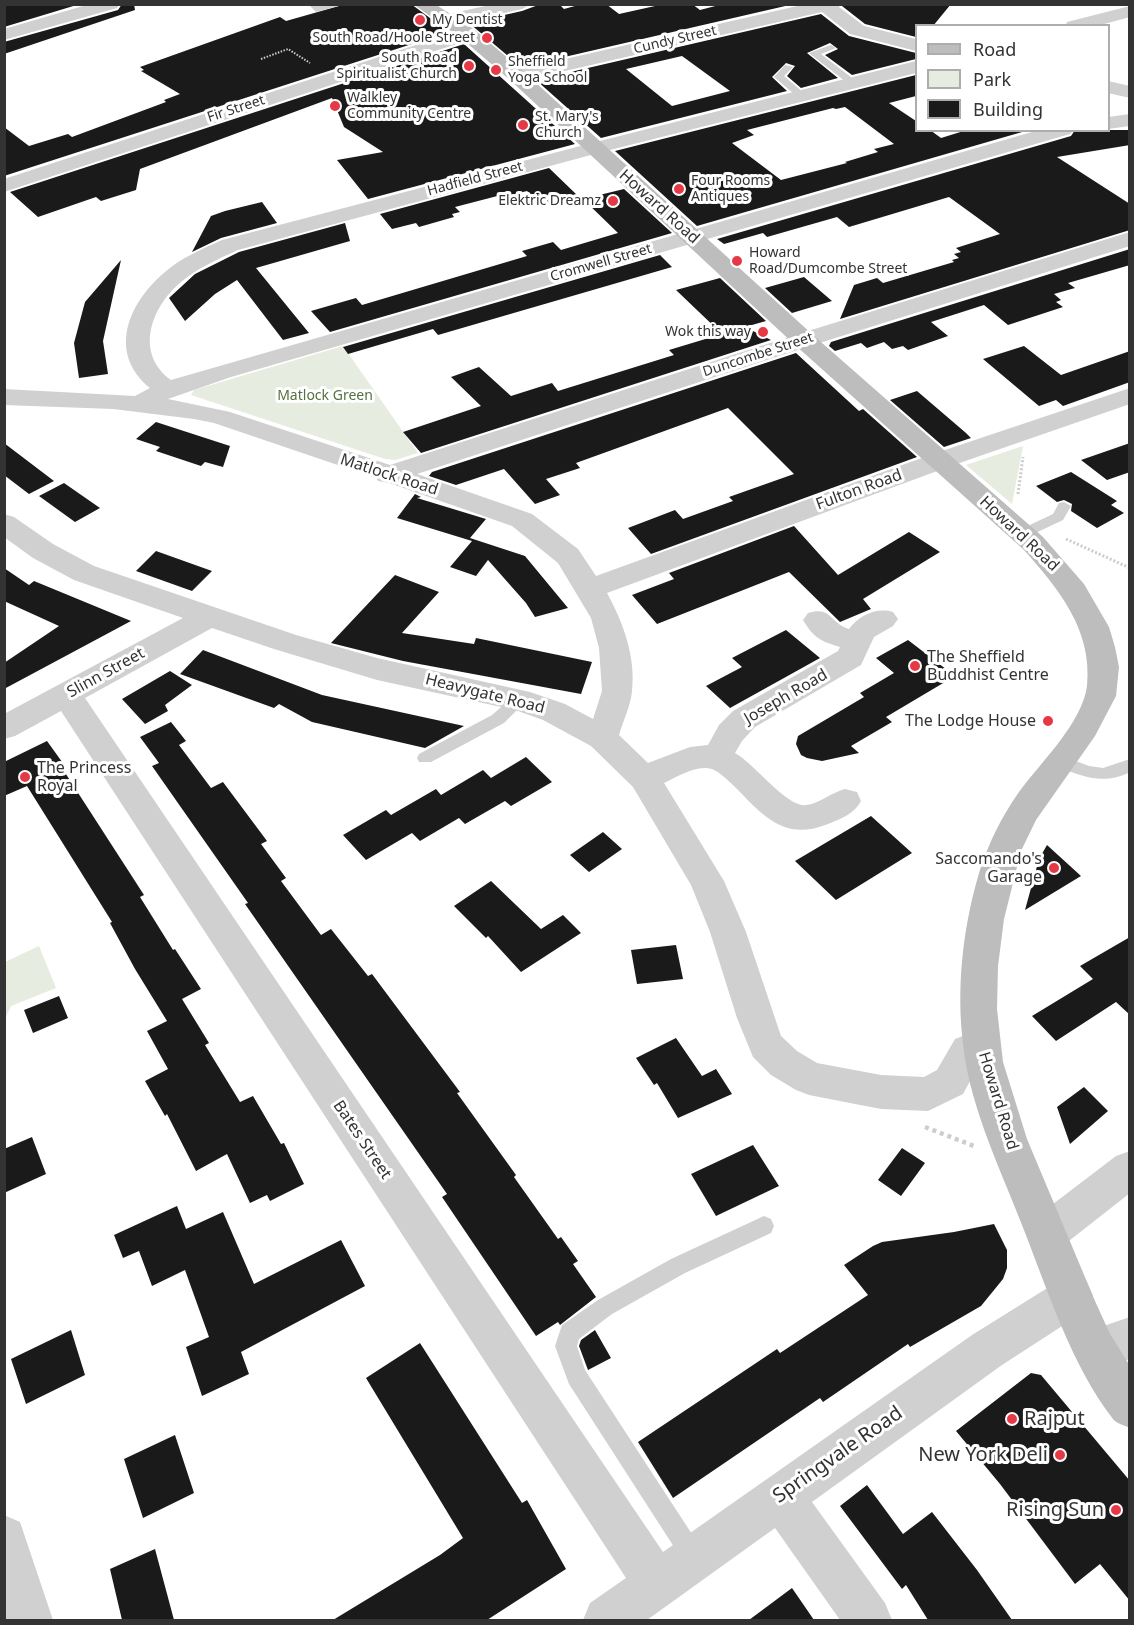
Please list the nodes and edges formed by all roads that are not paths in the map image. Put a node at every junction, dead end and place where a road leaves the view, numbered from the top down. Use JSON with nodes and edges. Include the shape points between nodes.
{"nodes":[{"id":1,"x":111,"y":4,"type":"edge"},
{"id":2,"x":312,"y":4,"type":"edge"},
{"id":3,"x":422,"y":4,"type":"edge"},
{"id":4,"x":522,"y":4,"type":"edge"},
{"id":5,"x":337,"y":5,"type":"edge"},
{"id":6,"x":827,"y":5,"type":"edge"},
{"id":7,"x":1130,"y":11,"type":"edge"},
{"id":8,"x":446,"y":20,"type":"junction"},
{"id":9,"x":1081,"y":24,"type":"edge"},
{"id":10,"x":468,"y":34,"type":"junction"},
{"id":11,"x":4,"y":35,"type":"edge"},
{"id":12,"x":915,"y":45,"type":"edge"},
{"id":13,"x":831,"y":48,"type":"dead end"},
{"id":14,"x":788,"y":66,"type":"dead end"},
{"id":15,"x":915,"y":66,"type":"edge"},
{"id":16,"x":517,"y":76,"type":"junction"},
{"id":17,"x":853,"y":83,"type":"junction"},
{"id":18,"x":1110,"y":87,"type":"edge"},
{"id":19,"x":1130,"y":92,"type":"edge"},
{"id":20,"x":802,"y":96,"type":"junction"},
{"id":21,"x":1130,"y":120,"type":"edge"},
{"id":22,"x":1110,"y":123,"type":"edge"},
{"id":23,"x":1056,"y":132,"type":"edge"},
{"id":24,"x":595,"y":148,"type":"junction"},
{"id":25,"x":4,"y":186,"type":"edge"},
{"id":26,"x":692,"y":236,"type":"junction"},
{"id":27,"x":1130,"y":239,"type":"edge"},
{"id":28,"x":804,"y":340,"type":"junction"},
{"id":29,"x":168,"y":389,"type":"junction"},
{"id":30,"x":1130,"y":394,"type":"edge"},
{"id":31,"x":4,"y":397,"type":"edge"},
{"id":32,"x":142,"y":402,"type":"junction"},
{"id":33,"x":939,"y":461,"type":"junction"},
{"id":34,"x":387,"y":475,"type":"junction"},
{"id":35,"x":1064,"y":506,"type":"dead end"},
{"id":36,"x":4,"y":523,"type":"edge"},
{"id":37,"x":1020,"y":532,"type":"junction"},
{"id":38,"x":590,"y":589,"type":"junction"},
{"id":39,"x":208,"y":617,"type":"junction"},
{"id":40,"x":883,"y":619,"type":"dead end"},
{"id":41,"x":818,"y":620,"type":"dead end"},
{"id":42,"x":856,"y":641,"type":"junction"},
{"id":43,"x":67,"y":695,"type":"junction"},
{"id":44,"x":519,"y":700,"type":"junction"},
{"id":45,"x":4,"y":728,"type":"edge"},
{"id":46,"x":602,"y":738,"type":"junction"},
{"id":47,"x":717,"y":757,"type":"junction"},
{"id":48,"x":425,"y":758,"type":"dead end"},
{"id":49,"x":1060,"y":761,"type":"junction"},
{"id":50,"x":1130,"y":765,"type":"edge"},
{"id":51,"x":644,"y":778,"type":"junction"},
{"id":52,"x":845,"y":801,"type":"dead end"},
{"id":53,"x":981,"y":1045,"type":"junction"},
{"id":54,"x":1130,"y":1169,"type":"edge"},
{"id":55,"x":764,"y":1226,"type":"dead end"},
{"id":56,"x":1046,"y":1234,"type":"junction"},
{"id":57,"x":1072,"y":1296,"type":"junction"},
{"id":58,"x":1112,"y":1343,"type":"edge"},
{"id":59,"x":1130,"y":1406,"type":"edge"},
{"id":60,"x":780,"y":1496,"type":"junction"},
{"id":61,"x":4,"y":1538,"type":"edge"},
{"id":62,"x":695,"y":1559,"type":"junction"},
{"id":63,"x":658,"y":1585,"type":"junction"},
{"id":64,"x":29,"y":1620,"type":"edge"},
{"id":65,"x":607,"y":1620,"type":"edge"},
{"id":66,"x":868,"y":1620,"type":"edge"}],
"edges":[{"from":1,"to":11,"type":"street","via":[[46,15]]},
{"from":2,"to":5,"type":"lane","via":[[316,9]]},
{"from":3,"to":8,"type":"street","name":"Howard Road"},
{"from":4,"to":8,"type":"street"},
{"from":6,"to":12,"type":"street","via":[[857,30]]},
{"from":6,"to":16,"type":"street","name":"Cundy Street","via":[[633,53]]},
{"from":7,"to":9,"type":"street"},
{"from":8,"to":10,"type":"street","name":"Howard Road"},
{"from":10,"to":16,"type":"street","name":"Howard Road"},
{"from":10,"to":25,"type":"street","name":"Fir Street"},
{"from":13,"to":17,"type":"lane","via":[[814,53]]},
{"from":14,"to":20,"type":"lane","via":[[779,77]]},
{"from":15,"to":17,"type":"street","name":"Hadfield Street"},
{"from":16,"to":24,"type":"street","name":"Howard Road"},
{"from":17,"to":20,"type":"street","name":"Hadfield Street"},
{"from":18,"to":19,"type":"street"},
{"from":20,"to":24,"type":"street","name":"Hadfield Street"},
{"from":21,"to":22,"type":"street"},
{"from":23,"to":26,"type":"street","name":"Cromwell Street"},
{"from":24,"to":26,"type":"street","name":"Howard Road"},
{"from":24,"to":29,"type":"street","name":"Hadfield Street","via":[[230,245],[200,259],[173,276],[153,297],[141,321],[140,359],[152,378]]},
{"from":26,"to":28,"type":"street","name":"Howard Road"},
{"from":26,"to":29,"type":"street","name":"Cromwell Street"},
{"from":27,"to":28,"type":"street","name":"Duncombe Street"},
{"from":28,"to":33,"type":"street","name":"Howard Road"},
{"from":28,"to":34,"type":"street","name":"Duncombe Street"},
{"from":29,"to":32,"type":"street","name":"Cromwell Street"},
{"from":30,"to":33,"type":"street","name":"Fulton Road"},
{"from":31,"to":32,"type":"street","name":"Matlock Road"},
{"from":32,"to":34,"type":"street","name":"Matlock Road","via":[[220,417]]},
{"from":33,"to":37,"type":"street","name":"Howard Road"},
{"from":33,"to":38,"type":"street","name":"Fulton Road"},
{"from":34,"to":38,"type":"street","name":"Matlock Road","via":[[522,520],[568,556]]},
{"from":35,"to":37,"type":"lane","via":[[1058,517]]},
{"from":36,"to":39,"type":"street","name":"Heavygate Road","via":[[43,551],[84,573]]},
{"from":37,"to":49,"type":"street","name":"Howard Road","via":[[1062,573],[1085,608],[1097,634],[1103,661],[1102,688],[1093,710]]},
{"from":38,"to":46,"type":"street","name":"Matlock Road","via":[[606,618],[614,648],[617,691]]},
{"from":39,"to":43,"type":"street","name":"Slinn Street"},
{"from":39,"to":44,"type":"street","name":"Heavygate Road","via":[[377,669]]},
{"from":40,"to":42,"type":"street","name":"Joseph Road","via":[[864,627]]},
{"from":41,"to":42,"type":"street","via":[[829,633]]},
{"from":42,"to":47,"type":"street","name":"Joseph Road","via":[[850,658],[744,719],[730,733]]},
{"from":43,"to":45,"type":"street","name":"Slinn Street"},
{"from":43,"to":63,"type":"street","name":"Bates Street"},
{"from":44,"to":46,"type":"street","name":"Heavygate Road","via":[[554,712]]},
{"from":44,"to":48,"type":"lane","via":[[498,719]]},
{"from":46,"to":51,"type":"street","name":"Heavygate Road"},
{"from":47,"to":51,"type":"street","via":[[702,756]]},
{"from":47,"to":52,"type":"street","via":[[735,767],[784,814],[807,818]]},
{"from":49,"to":50,"type":"lane","via":[[1093,774],[1112,775]]},
{"from":49,"to":53,"type":"street","name":"Howard Road","via":[[1011,833],[1000,862],[980,968]]},
{"from":51,"to":53,"type":"street","name":"Heavygate Road","via":[[708,881],[766,1046],[784,1063],[810,1078],[928,1094],[950,1083],[968,1050]]},
{"from":53,"to":56,"type":"street","name":"Howard Road","via":[[997,1110]]},
{"from":54,"to":56,"type":"street"},
{"from":55,"to":62,"type":"lane","via":[[678,1266],[605,1307],[570,1332],[566,1346],[578,1376]]},
{"from":56,"to":57,"type":"street","name":"Howard Road"},
{"from":57,"to":58,"type":"street","name":"Howard Road"},
{"from":57,"to":60,"type":"street","name":"Springvale Road","via":[[987,1350]]},
{"from":58,"to":59,"type":"street","name":"Howard Road"},
{"from":60,"to":62,"type":"street","name":"Springvale Road"},
{"from":60,"to":66,"type":"street"},
{"from":61,"to":64,"type":"street"},
{"from":62,"to":63,"type":"street","name":"Springvale Road"},
{"from":63,"to":65,"type":"street","name":"Springvale Road"}]}
